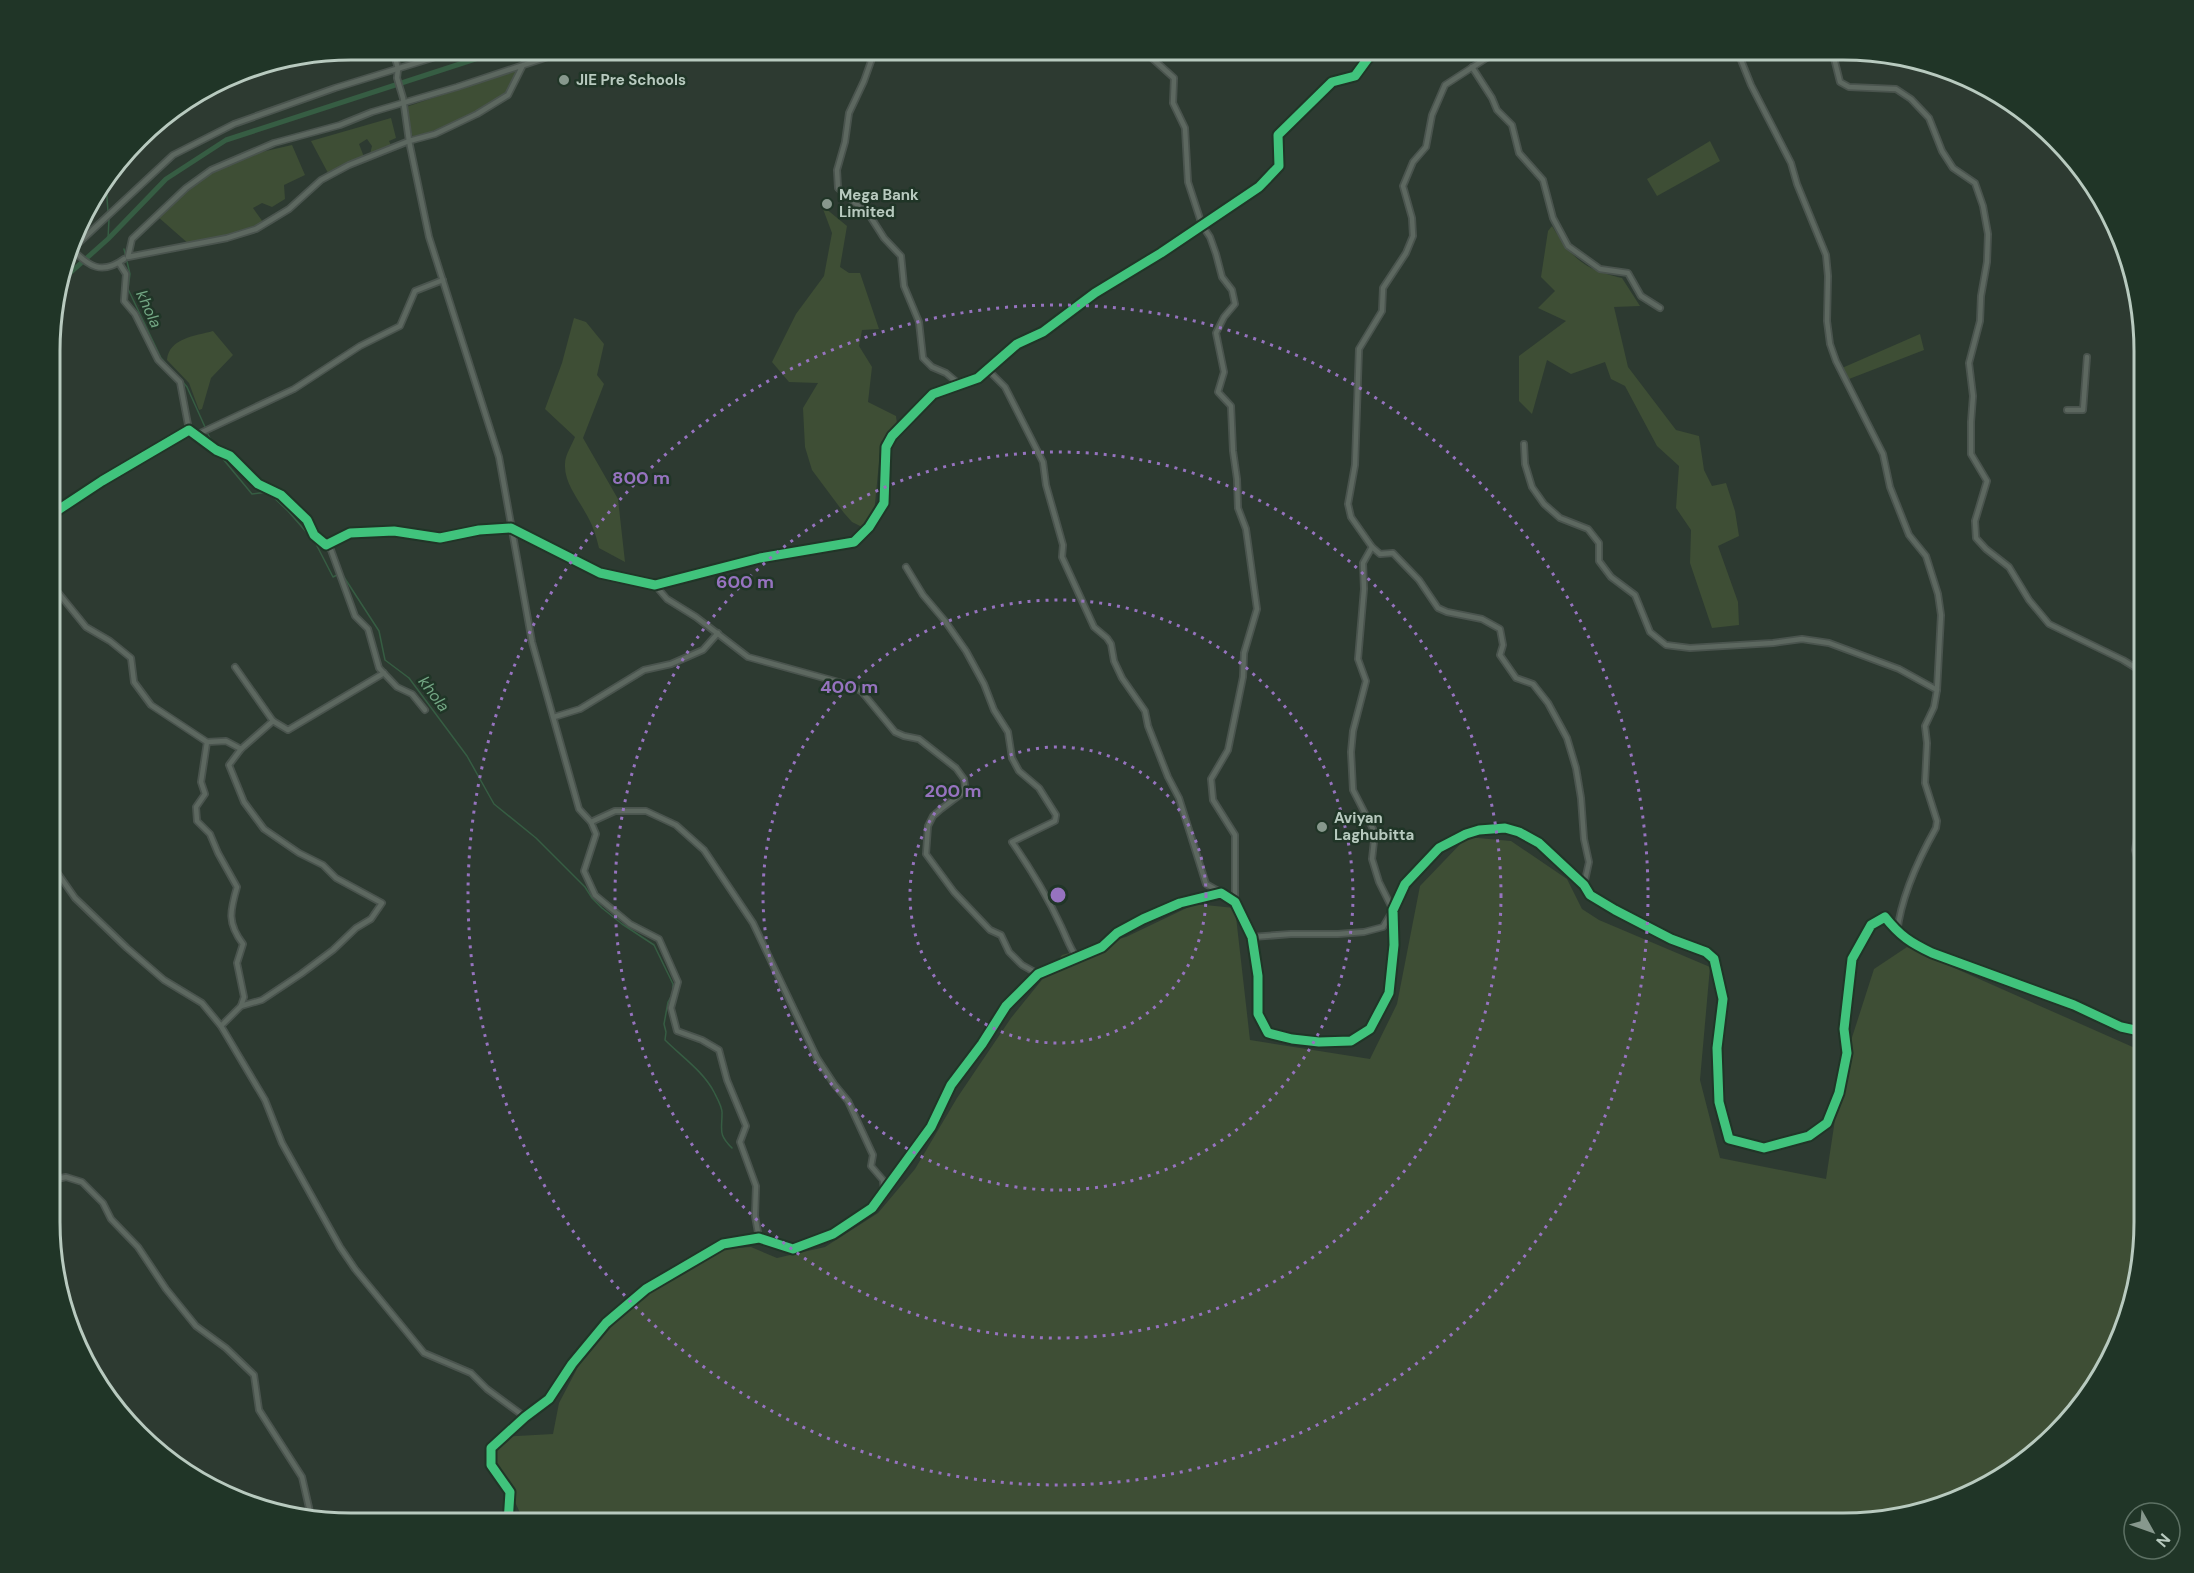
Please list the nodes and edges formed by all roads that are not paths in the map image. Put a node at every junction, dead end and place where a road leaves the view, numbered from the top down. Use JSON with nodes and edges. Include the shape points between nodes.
{"nodes":[{"id":1,"x":396,"y":60,"type":"edge"},
{"id":2,"x":426,"y":60,"type":"edge"},
{"id":3,"x":538,"y":60,"type":"edge"},
{"id":4,"x":871,"y":60,"type":"edge"},
{"id":5,"x":1154,"y":60,"type":"edge"},
{"id":6,"x":1367,"y":60,"type":"edge"},
{"id":7,"x":1483,"y":60,"type":"edge"},
{"id":8,"x":1741,"y":60,"type":"edge"},
{"id":9,"x":1834,"y":60,"type":"edge"},
{"id":10,"x":523,"y":65,"type":"junction"},
{"id":11,"x":1472,"y":67,"type":"junction"},
{"id":12,"x":398,"y":69,"type":"junction"},
{"id":13,"x":403,"y":101,"type":"junction"},
{"id":14,"x":409,"y":141,"type":"junction"},
{"id":15,"x":1202,"y":225,"type":"junction"},
{"id":16,"x":82,"y":240,"type":"edge"},
{"id":17,"x":76,"y":254,"type":"edge"},
{"id":18,"x":124,"y":259,"type":"dead end"},
{"id":19,"x":118,"y":263,"type":"junction"},
{"id":20,"x":443,"y":280,"type":"junction"},
{"id":21,"x":1659,"y":308,"type":"dead end"},
{"id":22,"x":2087,"y":357,"type":"dead end"},
{"id":23,"x":987,"y":369,"type":"junction"},
{"id":24,"x":959,"y":384,"type":"junction"},
{"id":25,"x":2067,"y":410,"type":"dead end"},
{"id":26,"x":189,"y":430,"type":"junction"},
{"id":27,"x":196,"y":435,"type":"junction"},
{"id":28,"x":1524,"y":444,"type":"dead end"},
{"id":29,"x":60,"y":509,"type":"edge"},
{"id":30,"x":511,"y":528,"type":"junction"},
{"id":31,"x":326,"y":545,"type":"junction"},
{"id":32,"x":1372,"y":547,"type":"junction"},
{"id":33,"x":906,"y":567,"type":"dead end"},
{"id":34,"x":655,"y":585,"type":"junction"},
{"id":35,"x":60,"y":595,"type":"edge"},
{"id":36,"x":718,"y":633,"type":"junction"},
{"id":37,"x":235,"y":667,"type":"dead end"},
{"id":38,"x":2134,"y":667,"type":"edge"},
{"id":39,"x":384,"y":673,"type":"junction"},
{"id":40,"x":1937,"y":690,"type":"junction"},
{"id":41,"x":425,"y":710,"type":"dead end"},
{"id":42,"x":554,"y":717,"type":"junction"},
{"id":43,"x":273,"y":721,"type":"junction"},
{"id":44,"x":207,"y":742,"type":"junction"},
{"id":45,"x":241,"y":749,"type":"junction"},
{"id":46,"x":591,"y":822,"type":"junction"},
{"id":47,"x":60,"y":877,"type":"edge"},
{"id":48,"x":1584,"y":885,"type":"junction"},
{"id":49,"x":1221,"y":893,"type":"junction"},
{"id":50,"x":1235,"y":902,"type":"junction"},
{"id":51,"x":1393,"y":910,"type":"junction"},
{"id":52,"x":1897,"y":933,"type":"junction"},
{"id":53,"x":1251,"y":937,"type":"junction"},
{"id":54,"x":1077,"y":958,"type":"junction"},
{"id":55,"x":1038,"y":974,"type":"junction"},
{"id":56,"x":241,"y":1006,"type":"junction"},
{"id":57,"x":221,"y":1026,"type":"junction"},
{"id":58,"x":2134,"y":1030,"type":"edge"},
{"id":59,"x":60,"y":1178,"type":"edge"},
{"id":60,"x":884,"y":1194,"type":"junction"},
{"id":61,"x":759,"y":1238,"type":"junction"},
{"id":62,"x":525,"y":1417,"type":"junction"},
{"id":63,"x":310,"y":1510,"type":"edge"},
{"id":64,"x":509,"y":1513,"type":"edge"}],
"edges":[{"from":1,"to":12,"type":"street"},
{"from":2,"to":12,"type":"street"},
{"from":3,"to":10,"type":"street"},
{"from":4,"to":24,"type":"street","via":[[849,113],[837,170],[838,188],[870,216],[901,256],[904,286],[919,322],[923,358]]},
{"from":5,"to":15,"type":"street","via":[[1174,78],[1173,103],[1185,128],[1188,182]]},
{"from":6,"to":15,"type":"street","via":[[1355,76],[1332,82],[1278,135],[1279,166],[1259,187]]},
{"from":7,"to":11,"type":"street"},
{"from":8,"to":40,"type":"street","via":[[1791,163],[1826,255],[1827,321],[1836,361],[1883,454],[1890,487],[1909,535],[1926,556],[1934,578],[1941,615]]},
{"from":9,"to":38,"type":"street","via":[[1840,82],[1849,87],[1896,89],[1911,99],[1929,118],[1953,168],[1975,183],[1983,206],[1988,262],[1980,321],[1969,363],[1973,396],[1971,454],[1987,480],[1975,521],[1976,538],[2008,567],[2049,624]]},
{"from":10,"to":13,"type":"street"},
{"from":10,"to":14,"type":"street","via":[[508,95],[435,134]]},
{"from":11,"to":21,"type":"street","via":[[1497,110],[1512,125],[1519,153],[1543,180],[1553,218],[1568,246],[1600,269],[1628,273],[1641,296]]},
{"from":11,"to":32,"type":"street","via":[[1445,85],[1432,114],[1426,147],[1413,162],[1403,186],[1413,236],[1383,288],[1382,311],[1359,349],[1355,465],[1348,504],[1351,517]]},
{"from":12,"to":13,"type":"street"},
{"from":12,"to":16,"type":"street","via":[[234,124],[173,155]]},
{"from":13,"to":14,"type":"street"},
{"from":13,"to":14,"type":"street","via":[[340,125],[274,143],[210,170],[132,239],[128,257],[256,229],[289,209],[321,180]]},
{"from":14,"to":20,"type":"street","via":[[429,237]]},
{"from":15,"to":23,"type":"street","via":[[1095,293],[1043,332],[1017,344]]},
{"from":15,"to":50,"type":"street","via":[[1235,304],[1216,333],[1224,372],[1218,392],[1231,406],[1238,508],[1246,529],[1257,609],[1246,647],[1228,750],[1210,779],[1214,800],[1234,835]]},
{"from":17,"to":19,"type":"street","via":[[88,266],[104,268]]},
{"from":18,"to":19,"type":"street"},
{"from":19,"to":26,"type":"street","via":[[126,274],[124,301],[135,314],[158,360],[180,382]]},
{"from":20,"to":27,"type":"street","via":[[415,291],[400,326],[360,346],[294,389]]},
{"from":20,"to":30,"type":"street","via":[[499,457]]},
{"from":22,"to":25,"type":"street","via":[[2083,410]]},
{"from":23,"to":24,"type":"street","via":[[978,378]]},
{"from":23,"to":49,"type":"street","via":[[1005,387],[1043,462],[1063,545],[1062,557],[1094,627],[1111,644],[1122,678],[1146,711],[1148,726],[1179,798],[1206,884]]},
{"from":24,"to":34,"type":"street","via":[[933,394],[892,436],[886,447],[884,503],[854,543],[760,558]]},
{"from":26,"to":27,"type":"street"},
{"from":26,"to":29,"type":"street"},
{"from":27,"to":31,"type":"street","via":[[230,456],[258,484],[282,495]]},
{"from":28,"to":40,"type":"street","via":[[1532,487],[1544,504],[1560,518],[1588,529],[1599,543],[1599,561],[1611,578],[1635,596],[1650,632],[1666,645],[1690,648],[1802,639],[1829,643],[1899,669]]},
{"from":30,"to":31,"type":"street","via":[[440,538],[394,531],[350,533]]},
{"from":30,"to":34,"type":"street","via":[[600,573]]},
{"from":30,"to":42,"type":"street","via":[[532,642]]},
{"from":31,"to":39,"type":"street","via":[[355,616],[368,629]]},
{"from":32,"to":48,"type":"street","via":[[1380,554],[1393,553],[1419,579],[1438,608],[1500,629],[1500,655],[1516,678],[1533,684],[1548,703],[1567,738],[1576,768],[1589,862]]},
{"from":32,"to":51,"type":"street","via":[[1363,563],[1358,659],[1366,681],[1353,731],[1353,790],[1373,829],[1372,859]]},
{"from":33,"to":54,"type":"street","via":[[966,651],[1008,732],[1012,758],[1019,771],[1039,788],[1056,815],[1055,821],[1044,828],[1012,842]]},
{"from":34,"to":36,"type":"street","via":[[667,600]]},
{"from":35,"to":44,"type":"street","via":[[86,627],[130,658],[134,682],[151,705]]},
{"from":36,"to":42,"type":"street","via":[[703,650],[644,670],[580,709]]},
{"from":36,"to":55,"type":"street","via":[[748,657],[853,686],[895,732],[919,739],[956,768],[965,786],[961,794],[933,816],[928,826],[926,854],[954,892],[990,930],[1001,935],[1009,952]]},
{"from":37,"to":43,"type":"street"},
{"from":39,"to":41,"type":"street","via":[[397,687],[412,694]]},
{"from":39,"to":43,"type":"street","via":[[288,730]]},
{"from":40,"to":52,"type":"street","via":[[1925,726],[1925,783],[1936,828],[1912,874]]},
{"from":42,"to":46,"type":"street","via":[[579,809]]},
{"from":43,"to":45,"type":"street"},
{"from":44,"to":45,"type":"street","via":[[226,741]]},
{"from":44,"to":56,"type":"street","via":[[201,782],[205,794],[196,807],[197,821],[210,834],[237,887],[231,910],[232,927],[243,944],[237,963],[244,997]]},
{"from":45,"to":56,"type":"street","via":[[229,765],[244,802],[264,829],[323,865],[336,878],[382,903],[371,919],[301,974],[262,1000]]},
{"from":46,"to":60,"type":"street","via":[[615,811],[646,811],[676,825],[704,850],[753,923],[817,1058],[848,1101],[873,1155],[872,1166],[883,1180]]},
{"from":46,"to":61,"type":"street","via":[[596,834],[584,871],[595,895],[630,924],[659,939],[678,982],[671,1008],[677,1031],[719,1050],[746,1126],[740,1142],[756,1186]]},
{"from":47,"to":57,"type":"street","via":[[75,898],[127,948],[164,980],[202,1003]]},
{"from":48,"to":51,"type":"street","via":[[1539,843],[1520,832],[1505,828],[1479,830],[1439,848],[1405,884]]},
{"from":48,"to":52,"type":"street","via":[[1590,895],[1615,910],[1706,952],[1713,959],[1723,999],[1717,1048],[1719,1102],[1729,1140],[1764,1148],[1809,1136],[1827,1123],[1839,1093],[1847,1053],[1844,1029],[1851,958],[1871,925],[1885,917]]},
{"from":49,"to":50,"type":"street"},
{"from":49,"to":54,"type":"street","via":[[1180,903],[1143,919],[1117,933],[1102,947]]},
{"from":50,"to":53,"type":"street"},
{"from":51,"to":53,"type":"street","via":[[1383,927],[1364,932]]},
{"from":51,"to":53,"type":"street","via":[[1389,993],[1370,1029],[1351,1041],[1319,1042],[1268,1033],[1258,1014],[1258,976]]},
{"from":52,"to":58,"type":"street","via":[[1948,960]]},
{"from":54,"to":55,"type":"street"},
{"from":55,"to":60,"type":"street","via":[[1006,1006],[951,1085],[931,1127]]},
{"from":56,"to":57,"type":"street"},
{"from":57,"to":62,"type":"street","via":[[265,1100],[299,1178],[355,1269],[424,1353],[471,1373]]},
{"from":59,"to":63,"type":"street","via":[[82,1182],[103,1203],[111,1219],[138,1247],[196,1326],[254,1375],[259,1410],[302,1478]]},
{"from":60,"to":61,"type":"street","via":[[872,1208],[833,1234],[793,1249]]},
{"from":61,"to":62,"type":"street","via":[[723,1244],[646,1289],[606,1323],[549,1399]]},
{"from":62,"to":64,"type":"street","via":[[491,1448],[491,1465],[510,1492]]}]}
